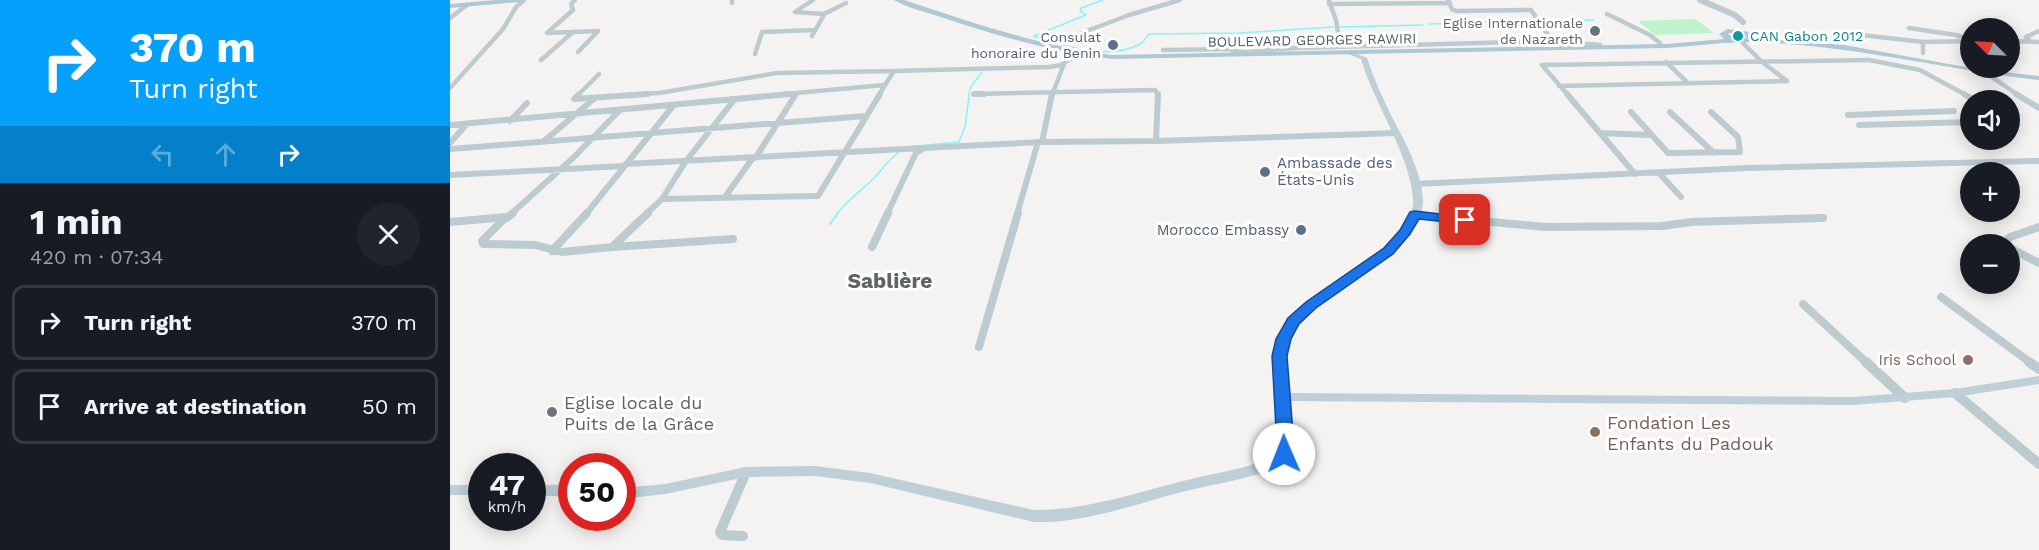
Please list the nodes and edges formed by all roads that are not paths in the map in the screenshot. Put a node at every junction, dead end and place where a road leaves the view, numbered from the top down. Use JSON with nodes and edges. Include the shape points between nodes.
{"nodes":[{"id":1,"x":492,"y":0,"type":"edge"},
{"id":2,"x":520,"y":0,"type":"edge"},
{"id":3,"x":524,"y":0,"type":"edge"},
{"id":4,"x":575,"y":0,"type":"edge"},
{"id":5,"x":813,"y":0,"type":"edge"},
{"id":6,"x":897,"y":0,"type":"edge"},
{"id":7,"x":907,"y":0,"type":"edge"},
{"id":8,"x":1180,"y":0,"type":"edge"},
{"id":9,"x":1700,"y":0,"type":"edge"},
{"id":10,"x":1329,"y":2,"type":"edge"},
{"id":11,"x":1449,"y":2,"type":"edge"},
{"id":12,"x":846,"y":3,"type":"dead end"},
{"id":13,"x":450,"y":5,"type":"edge"},
{"id":14,"x":466,"y":5,"type":"junction"},
{"id":15,"x":825,"y":13,"type":"junction"},
{"id":16,"x":1607,"y":14,"type":"dead end"},
{"id":17,"x":450,"y":18,"type":"edge"},
{"id":18,"x":1743,"y":22,"type":"junction"},
{"id":19,"x":1910,"y":28,"type":"dead end"},
{"id":20,"x":815,"y":30,"type":"junction"},
{"id":21,"x":2039,"y":31,"type":"edge"},
{"id":22,"x":573,"y":32,"type":"junction"},
{"id":23,"x":1728,"y":32,"type":"junction"},
{"id":24,"x":1835,"y":32,"type":"dead end"},
{"id":25,"x":812,"y":36,"type":"dead end"},
{"id":26,"x":1749,"y":36,"type":"junction"},
{"id":27,"x":1960,"y":36,"type":"edge"},
{"id":28,"x":1738,"y":40,"type":"junction"},
{"id":29,"x":1960,"y":40,"type":"edge"},
{"id":30,"x":1552,"y":41,"type":"junction"},
{"id":31,"x":2020,"y":41,"type":"edge"},
{"id":32,"x":2030,"y":41,"type":"junction"},
{"id":33,"x":1923,"y":42,"type":"junction"},
{"id":34,"x":2039,"y":42,"type":"edge"},
{"id":35,"x":1054,"y":43,"type":"junction"},
{"id":36,"x":1660,"y":43,"type":"junction"},
{"id":37,"x":1600,"y":45,"type":"junction"},
{"id":38,"x":1340,"y":46,"type":"junction"},
{"id":39,"x":1245,"y":50,"type":"junction"},
{"id":40,"x":1164,"y":51,"type":"dead end"},
{"id":41,"x":578,"y":52,"type":"dead end"},
{"id":42,"x":1079,"y":53,"type":"junction"},
{"id":43,"x":1233,"y":53,"type":"junction"},
{"id":44,"x":1923,"y":53,"type":"dead end"},
{"id":45,"x":754,"y":54,"type":"dead end"},
{"id":46,"x":1369,"y":55,"type":"junction"},
{"id":47,"x":541,"y":60,"type":"dead end"},
{"id":48,"x":1761,"y":61,"type":"junction"},
{"id":49,"x":1666,"y":62,"type":"junction"},
{"id":50,"x":1064,"y":64,"type":"junction"},
{"id":51,"x":1960,"y":64,"type":"edge"},
{"id":52,"x":1960,"y":66,"type":"edge"},
{"id":53,"x":894,"y":71,"type":"junction"},
{"id":54,"x":599,"y":74,"type":"dead end"},
{"id":55,"x":2020,"y":74,"type":"edge"},
{"id":56,"x":2039,"y":76,"type":"edge"},
{"id":57,"x":1991,"y":78,"type":"edge"},
{"id":58,"x":1688,"y":83,"type":"junction"},
{"id":59,"x":885,"y":85,"type":"junction"},
{"id":60,"x":1559,"y":86,"type":"junction"},
{"id":61,"x":450,"y":88,"type":"edge"},
{"id":62,"x":1053,"y":92,"type":"junction"},
{"id":63,"x":1960,"y":92,"type":"edge"},
{"id":64,"x":796,"y":94,"type":"junction"},
{"id":65,"x":974,"y":94,"type":"dead end"},
{"id":66,"x":595,"y":98,"type":"junction"},
{"id":67,"x":734,"y":100,"type":"junction"},
{"id":68,"x":527,"y":104,"type":"dead end"},
{"id":69,"x":673,"y":106,"type":"junction"},
{"id":70,"x":2039,"y":108,"type":"edge"},
{"id":71,"x":620,"y":110,"type":"junction"},
{"id":72,"x":1954,"y":111,"type":"dead end"},
{"id":73,"x":1631,"y":112,"type":"dead end"},
{"id":74,"x":1670,"y":112,"type":"dead end"},
{"id":75,"x":1711,"y":112,"type":"dead end"},
{"id":76,"x":575,"y":115,"type":"junction"},
{"id":77,"x":1848,"y":115,"type":"dead end"},
{"id":78,"x":866,"y":116,"type":"junction"},
{"id":79,"x":510,"y":121,"type":"junction"},
{"id":80,"x":1960,"y":122,"type":"edge"},
{"id":81,"x":777,"y":123,"type":"junction"},
{"id":82,"x":466,"y":124,"type":"junction"},
{"id":83,"x":450,"y":125,"type":"edge"},
{"id":84,"x":1859,"y":125,"type":"dead end"},
{"id":85,"x":711,"y":128,"type":"junction"},
{"id":86,"x":652,"y":132,"type":"junction"},
{"id":87,"x":1395,"y":133,"type":"junction"},
{"id":88,"x":1600,"y":133,"type":"junction"},
{"id":89,"x":1649,"y":135,"type":"junction"},
{"id":90,"x":594,"y":136,"type":"junction"},
{"id":91,"x":544,"y":141,"type":"junction"},
{"id":92,"x":1156,"y":141,"type":"junction"},
{"id":93,"x":1040,"y":142,"type":"junction"},
{"id":94,"x":450,"y":143,"type":"edge"},
{"id":95,"x":924,"y":148,"type":"junction"},
{"id":96,"x":450,"y":149,"type":"edge"},
{"id":97,"x":846,"y":151,"type":"junction"},
{"id":98,"x":1714,"y":153,"type":"junction"},
{"id":99,"x":758,"y":157,"type":"junction"},
{"id":100,"x":687,"y":160,"type":"junction"},
{"id":101,"x":2039,"y":161,"type":"edge"},
{"id":102,"x":625,"y":165,"type":"junction"},
{"id":103,"x":559,"y":170,"type":"junction"},
{"id":104,"x":1659,"y":173,"type":"junction"},
{"id":105,"x":1635,"y":174,"type":"junction"},
{"id":106,"x":450,"y":175,"type":"edge"},
{"id":107,"x":1415,"y":184,"type":"junction"},
{"id":108,"x":725,"y":197,"type":"junction"},
{"id":109,"x":1681,"y":197,"type":"dead end"},
{"id":110,"x":662,"y":199,"type":"junction"},
{"id":111,"x":1415,"y":214,"type":"junction"},
{"id":112,"x":507,"y":218,"type":"junction"},
{"id":113,"x":1823,"y":218,"type":"dead end"},
{"id":114,"x":450,"y":222,"type":"edge"},
{"id":115,"x":2039,"y":227,"type":"edge"},
{"id":116,"x":2019,"y":234,"type":"edge"},
{"id":117,"x":733,"y":239,"type":"dead end"},
{"id":118,"x":612,"y":247,"type":"junction"},
{"id":119,"x":872,"y":247,"type":"dead end"},
{"id":120,"x":552,"y":251,"type":"junction"},
{"id":121,"x":2020,"y":252,"type":"edge"},
{"id":122,"x":2039,"y":263,"type":"edge"},
{"id":123,"x":1941,"y":297,"type":"dead end"},
{"id":124,"x":1803,"y":304,"type":"dead end"},
{"id":125,"x":979,"y":347,"type":"dead end"},
{"id":126,"x":2039,"y":369,"type":"edge"},
{"id":127,"x":2039,"y":380,"type":"edge"},
{"id":128,"x":1955,"y":393,"type":"junction"},
{"id":129,"x":1281,"y":397,"type":"junction"},
{"id":130,"x":1905,"y":398,"type":"junction"},
{"id":131,"x":2039,"y":464,"type":"edge"},
{"id":132,"x":746,"y":472,"type":"junction"},
{"id":133,"x":450,"y":490,"type":"edge"},
{"id":134,"x":468,"y":490,"type":"edge"},
{"id":135,"x":636,"y":492,"type":"edge"},
{"id":136,"x":743,"y":536,"type":"dead end"}],
"edges":[{"from":1,"to":13,"type":"main road"},
{"from":2,"to":14,"type":"main road"},
{"from":3,"to":61,"type":"street","via":[[503,30]]},
{"from":4,"to":22,"type":"street","via":[[571,4],[573,10],[547,33]]},
{"from":5,"to":15,"type":"street","via":[[795,12]]},
{"from":6,"to":42,"type":"main road","name":"BOULEVARD GEORGES RAWIRI","via":[[1024,41]]},
{"from":7,"to":35,"type":"main road","name":"BOULEVARD GEORGES RAWIRI"},
{"from":8,"to":35,"type":"street"},
{"from":9,"to":18,"type":"street"},
{"from":10,"to":11,"type":"street"},
{"from":10,"to":38,"type":"street"},
{"from":11,"to":30,"type":"street","via":[[1456,11],[1531,10]]},
{"from":12,"to":15,"type":"street"},
{"from":13,"to":14,"type":"main road"},
{"from":14,"to":17,"type":"street"},
{"from":15,"to":20,"type":"street"},
{"from":16,"to":36,"type":"street"},
{"from":18,"to":23,"type":"main road","via":[[1740,28]]},
{"from":18,"to":26,"type":"main road"},
{"from":19,"to":27,"type":"street"},
{"from":20,"to":25,"type":"street"},
{"from":20,"to":45,"type":"street","via":[[762,32]]},
{"from":21,"to":32,"type":"street","via":[[2026,37]]},
{"from":22,"to":41,"type":"street","via":[[598,31]]},
{"from":22,"to":47,"type":"street"},
{"from":23,"to":26,"type":"main road"},
{"from":23,"to":28,"type":"main road"},
{"from":23,"to":36,"type":"main road","name":"BOULEVARD GEORGES RAWIRI","via":[[1707,39]]},
{"from":24,"to":33,"type":"street"},
{"from":26,"to":28,"type":"main road","name":"BOULEVARD GEORGES RAWIRI"},
{"from":26,"to":51,"type":"main road","via":[[1845,44]]},
{"from":26,"to":52,"type":"main road"},
{"from":28,"to":46,"type":"main road","name":"BOULEVARD GEORGES RAWIRI","via":[[1665,46]]},
{"from":28,"to":48,"type":"street"},
{"from":29,"to":33,"type":"street"},
{"from":30,"to":37,"type":"street"},
{"from":30,"to":38,"type":"street"},
{"from":31,"to":32,"type":"street"},
{"from":32,"to":34,"type":"street"},
{"from":33,"to":44,"type":"street"},
{"from":35,"to":43,"type":"main road","name":"BOULEVARD GEORGES RAWIRI","via":[[1078,51],[1121,55]]},
{"from":36,"to":37,"type":"main road","name":"BOULEVARD GEORGES RAWIRI"},
{"from":37,"to":43,"type":"main road","name":"BOULEVARD GEORGES RAWIRI"},
{"from":38,"to":39,"type":"street"},
{"from":39,"to":40,"type":"street"},
{"from":39,"to":43,"type":"street"},
{"from":42,"to":46,"type":"main road","name":"BOULEVARD GEORGES RAWIRI","via":[[1144,57]]},
{"from":42,"to":50,"type":"street"},
{"from":46,"to":87,"type":"main road","via":[[1376,92]]},
{"from":48,"to":49,"type":"street"},
{"from":48,"to":58,"type":"street","via":[[1787,81]]},
{"from":48,"to":63,"type":"street","via":[[1835,59],[1889,64],[1930,74]]},
{"from":49,"to":58,"type":"street"},
{"from":49,"to":60,"type":"street","via":[[1542,65]]},
{"from":50,"to":53,"type":"street","via":[[1006,70]]},
{"from":50,"to":62,"type":"street"},
{"from":53,"to":59,"type":"street"},
{"from":53,"to":66,"type":"street","via":[[777,73],[678,91]]},
{"from":54,"to":66,"type":"street","via":[[574,99]]},
{"from":55,"to":56,"type":"main road"},
{"from":57,"to":70,"type":"street"},
{"from":58,"to":60,"type":"street"},
{"from":59,"to":64,"type":"street"},
{"from":59,"to":78,"type":"street"},
{"from":60,"to":88,"type":"street"},
{"from":62,"to":65,"type":"street"},
{"from":62,"to":92,"type":"street","via":[[1155,90]]},
{"from":62,"to":93,"type":"street"},
{"from":64,"to":67,"type":"street"},
{"from":64,"to":81,"type":"street"},
{"from":66,"to":76,"type":"street"},
{"from":67,"to":69,"type":"street"},
{"from":67,"to":85,"type":"street"},
{"from":68,"to":79,"type":"street"},
{"from":69,"to":71,"type":"street"},
{"from":69,"to":86,"type":"street"},
{"from":71,"to":76,"type":"street"},
{"from":71,"to":90,"type":"street"},
{"from":72,"to":77,"type":"street"},
{"from":73,"to":89,"type":"street"},
{"from":74,"to":98,"type":"street"},
{"from":75,"to":98,"type":"street","via":[[1736,134],[1740,146],[1738,153]]},
{"from":76,"to":79,"type":"street"},
{"from":76,"to":91,"type":"street"},
{"from":78,"to":81,"type":"street"},
{"from":78,"to":97,"type":"street"},
{"from":79,"to":82,"type":"street"},
{"from":80,"to":84,"type":"street"},
{"from":81,"to":85,"type":"street"},
{"from":81,"to":99,"type":"street"},
{"from":82,"to":83,"type":"street"},
{"from":82,"to":94,"type":"street"},
{"from":85,"to":86,"type":"street"},
{"from":85,"to":100,"type":"street"},
{"from":86,"to":90,"type":"street"},
{"from":86,"to":102,"type":"street"},
{"from":87,"to":92,"type":"street"},
{"from":87,"to":107,"type":"main road"},
{"from":88,"to":89,"type":"street"},
{"from":88,"to":105,"type":"street"},
{"from":89,"to":98,"type":"street","via":[[1672,154]]},
{"from":90,"to":91,"type":"street"},
{"from":90,"to":103,"type":"street"},
{"from":91,"to":96,"type":"street"},
{"from":92,"to":93,"type":"street"},
{"from":93,"to":95,"type":"street"},
{"from":93,"to":125,"type":"street"},
{"from":95,"to":97,"type":"street"},
{"from":95,"to":119,"type":"street","via":[[916,153]]},
{"from":97,"to":99,"type":"street"},
{"from":97,"to":108,"type":"street","via":[[818,196]]},
{"from":99,"to":100,"type":"street"},
{"from":99,"to":108,"type":"street","via":[[752,159]]},
{"from":100,"to":102,"type":"street"},
{"from":100,"to":110,"type":"street"},
{"from":101,"to":104,"type":"street"},
{"from":102,"to":103,"type":"street"},
{"from":102,"to":120,"type":"street"},
{"from":103,"to":106,"type":"street"},
{"from":103,"to":112,"type":"street"},
{"from":104,"to":105,"type":"street"},
{"from":104,"to":109,"type":"street"},
{"from":105,"to":107,"type":"street"},
{"from":107,"to":111,"type":"main road","via":[[1419,201]]},
{"from":108,"to":110,"type":"street"},
{"from":110,"to":118,"type":"street"},
{"from":111,"to":113,"type":"street","via":[[1546,227]]},
{"from":111,"to":129,"type":"main road","via":[[1389,251],[1293,321],[1279,356]]},
{"from":112,"to":114,"type":"street"},
{"from":112,"to":120,"type":"street","via":[[483,244],[535,245]]},
{"from":115,"to":116,"type":"street"},
{"from":117,"to":118,"type":"street"},
{"from":118,"to":120,"type":"street"},
{"from":121,"to":122,"type":"street"},
{"from":123,"to":126,"type":"street"},
{"from":124,"to":130,"type":"street"},
{"from":127,"to":128,"type":"main road"},
{"from":128,"to":130,"type":"main road"},
{"from":128,"to":131,"type":"street"},
{"from":129,"to":130,"type":"main road","via":[[1780,402]]},
{"from":129,"to":132,"type":"main road","via":[[1286,446],[1280,459],[1273,463],[1066,515],[1034,516],[846,473]]},
{"from":132,"to":135,"type":"main road"},
{"from":132,"to":136,"type":"street","via":[[720,532]]},
{"from":133,"to":134,"type":"main road"}]}
